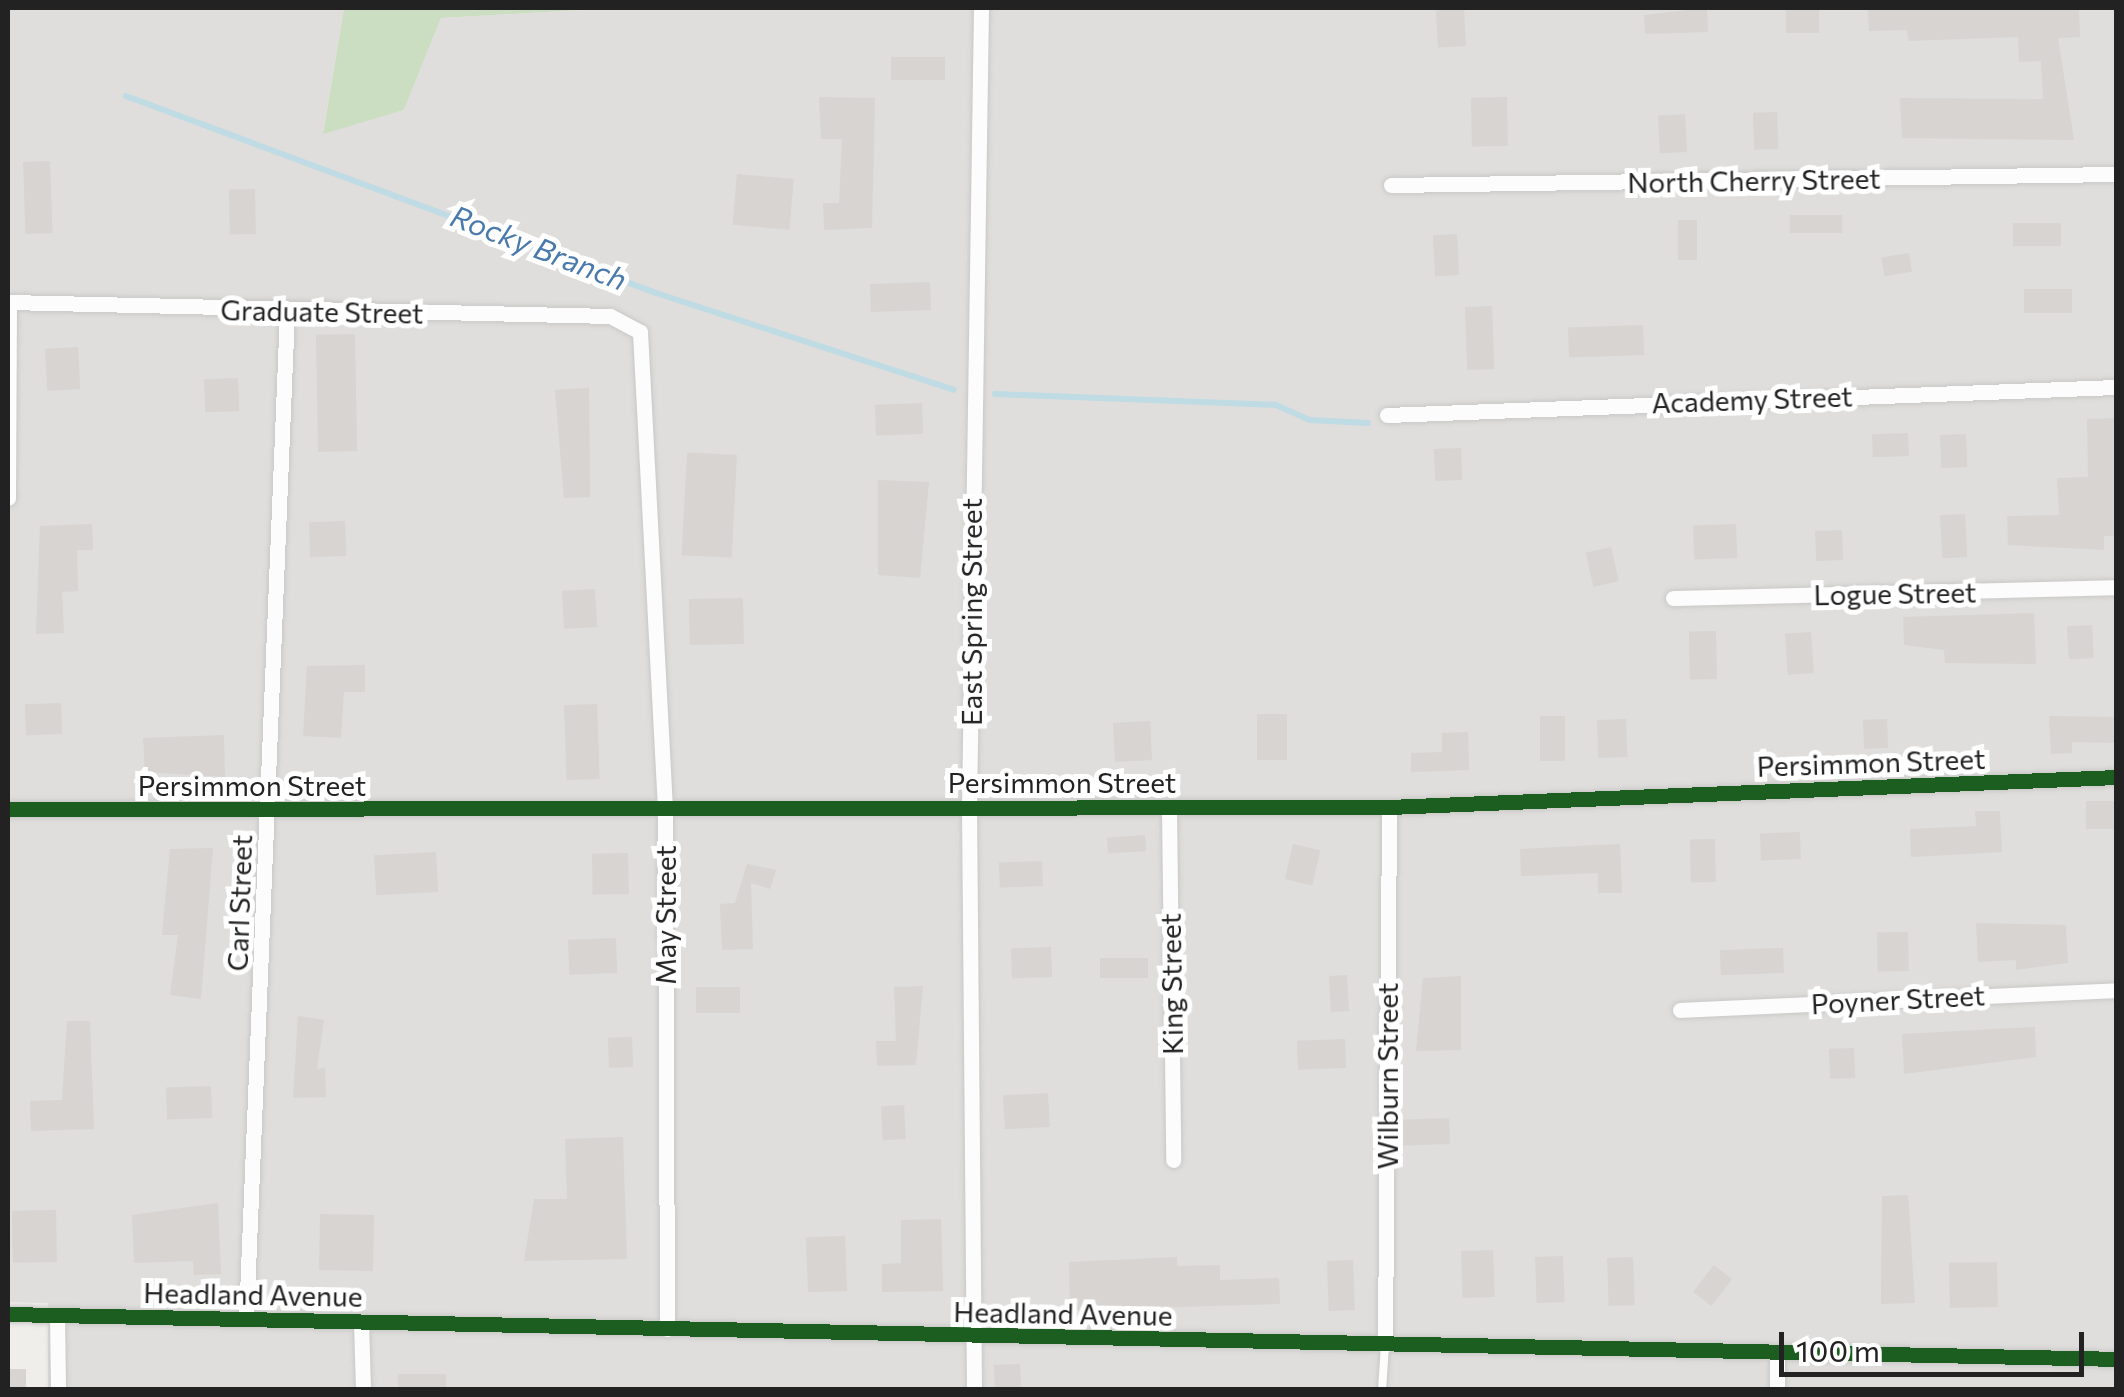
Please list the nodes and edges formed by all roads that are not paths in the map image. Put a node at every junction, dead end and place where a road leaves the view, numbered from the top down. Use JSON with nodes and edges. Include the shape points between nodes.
{"nodes":[{"id":1,"x":981,"y":8,"type":"edge"},
{"id":2,"x":2116,"y":174,"type":"edge"},
{"id":3,"x":1391,"y":185,"type":"dead end"},
{"id":4,"x":8,"y":302,"type":"edge"},
{"id":5,"x":287,"y":310,"type":"junction"},
{"id":6,"x":634,"y":324,"type":"joint"},
{"id":7,"x":2116,"y":387,"type":"edge"},
{"id":8,"x":1387,"y":415,"type":"dead end"},
{"id":9,"x":8,"y":498,"type":"edge"},
{"id":10,"x":2116,"y":587,"type":"edge"},
{"id":11,"x":1673,"y":598,"type":"dead end"},
{"id":12,"x":2116,"y":777,"type":"edge"},
{"id":13,"x":1389,"y":807,"type":"junction"},
{"id":14,"x":969,"y":808,"type":"junction"},
{"id":15,"x":1169,"y":808,"type":"junction"},
{"id":16,"x":8,"y":809,"type":"edge"},
{"id":17,"x":268,"y":810,"type":"junction"},
{"id":18,"x":664,"y":810,"type":"junction"},
{"id":19,"x":2116,"y":990,"type":"edge"},
{"id":20,"x":1680,"y":1010,"type":"dead end"},
{"id":21,"x":1173,"y":1160,"type":"dead end"},
{"id":22,"x":8,"y":1314,"type":"edge"},
{"id":23,"x":57,"y":1315,"type":"junction"},
{"id":24,"x":246,"y":1319,"type":"junction"},
{"id":25,"x":361,"y":1322,"type":"junction"},
{"id":26,"x":667,"y":1329,"type":"junction"},
{"id":27,"x":974,"y":1336,"type":"junction"},
{"id":28,"x":1385,"y":1345,"type":"junction"},
{"id":29,"x":1777,"y":1353,"type":"junction"},
{"id":30,"x":2116,"y":1359,"type":"edge"},
{"id":31,"x":58,"y":1390,"type":"edge"},
{"id":32,"x":363,"y":1390,"type":"edge"},
{"id":33,"x":974,"y":1390,"type":"edge"},
{"id":34,"x":1382,"y":1390,"type":"edge"},
{"id":35,"x":1777,"y":1390,"type":"edge"}],
"edges":[{"from":1,"to":14,"type":"street","name":"East Spring Street"},
{"from":2,"to":3,"type":"street","name":"North Cherry Street"},
{"from":4,"to":5,"type":"street","name":"Graduate Street"},
{"from":4,"to":9,"type":"street"},
{"from":5,"to":6,"type":"street","name":"Graduate Street","via":[[610,316]]},
{"from":5,"to":17,"type":"street","name":"Carl Street"},
{"from":6,"to":18,"type":"street","name":"May Street","via":[[646,349]]},
{"from":7,"to":8,"type":"street","name":"Academy Street"},
{"from":10,"to":11,"type":"street","name":"Logue Street"},
{"from":12,"to":13,"type":"street","name":"Persimmon Street"},
{"from":13,"to":15,"type":"street","name":"Persimmon Street"},
{"from":13,"to":28,"type":"street","name":"Wilburn Street"},
{"from":14,"to":15,"type":"street","name":"Persimmon Street"},
{"from":14,"to":18,"type":"street","name":"Persimmon Street"},
{"from":14,"to":27,"type":"street","name":"East Spring Street"},
{"from":15,"to":21,"type":"street","name":"King Street"},
{"from":16,"to":17,"type":"street","name":"Persimmon Street"},
{"from":17,"to":18,"type":"street","name":"Persimmon Street"},
{"from":17,"to":24,"type":"street","name":"Carl Street"},
{"from":18,"to":26,"type":"street","name":"May Street"},
{"from":19,"to":20,"type":"street","name":"Poyner Street"},
{"from":22,"to":23,"type":"street","name":"Headland Avenue"},
{"from":23,"to":24,"type":"street","name":"Headland Avenue"},
{"from":23,"to":31,"type":"street"},
{"from":24,"to":25,"type":"street","name":"Headland Avenue"},
{"from":25,"to":26,"type":"street","name":"Headland Avenue"},
{"from":25,"to":32,"type":"street"},
{"from":26,"to":27,"type":"street","name":"Headland Avenue"},
{"from":27,"to":28,"type":"street","name":"Headland Avenue"},
{"from":27,"to":33,"type":"street","name":"East Spring Street"},
{"from":28,"to":29,"type":"street","name":"Headland Avenue"},
{"from":28,"to":34,"type":"lane"},
{"from":29,"to":30,"type":"street","name":"Headland Avenue"},
{"from":29,"to":35,"type":"street"}]}
